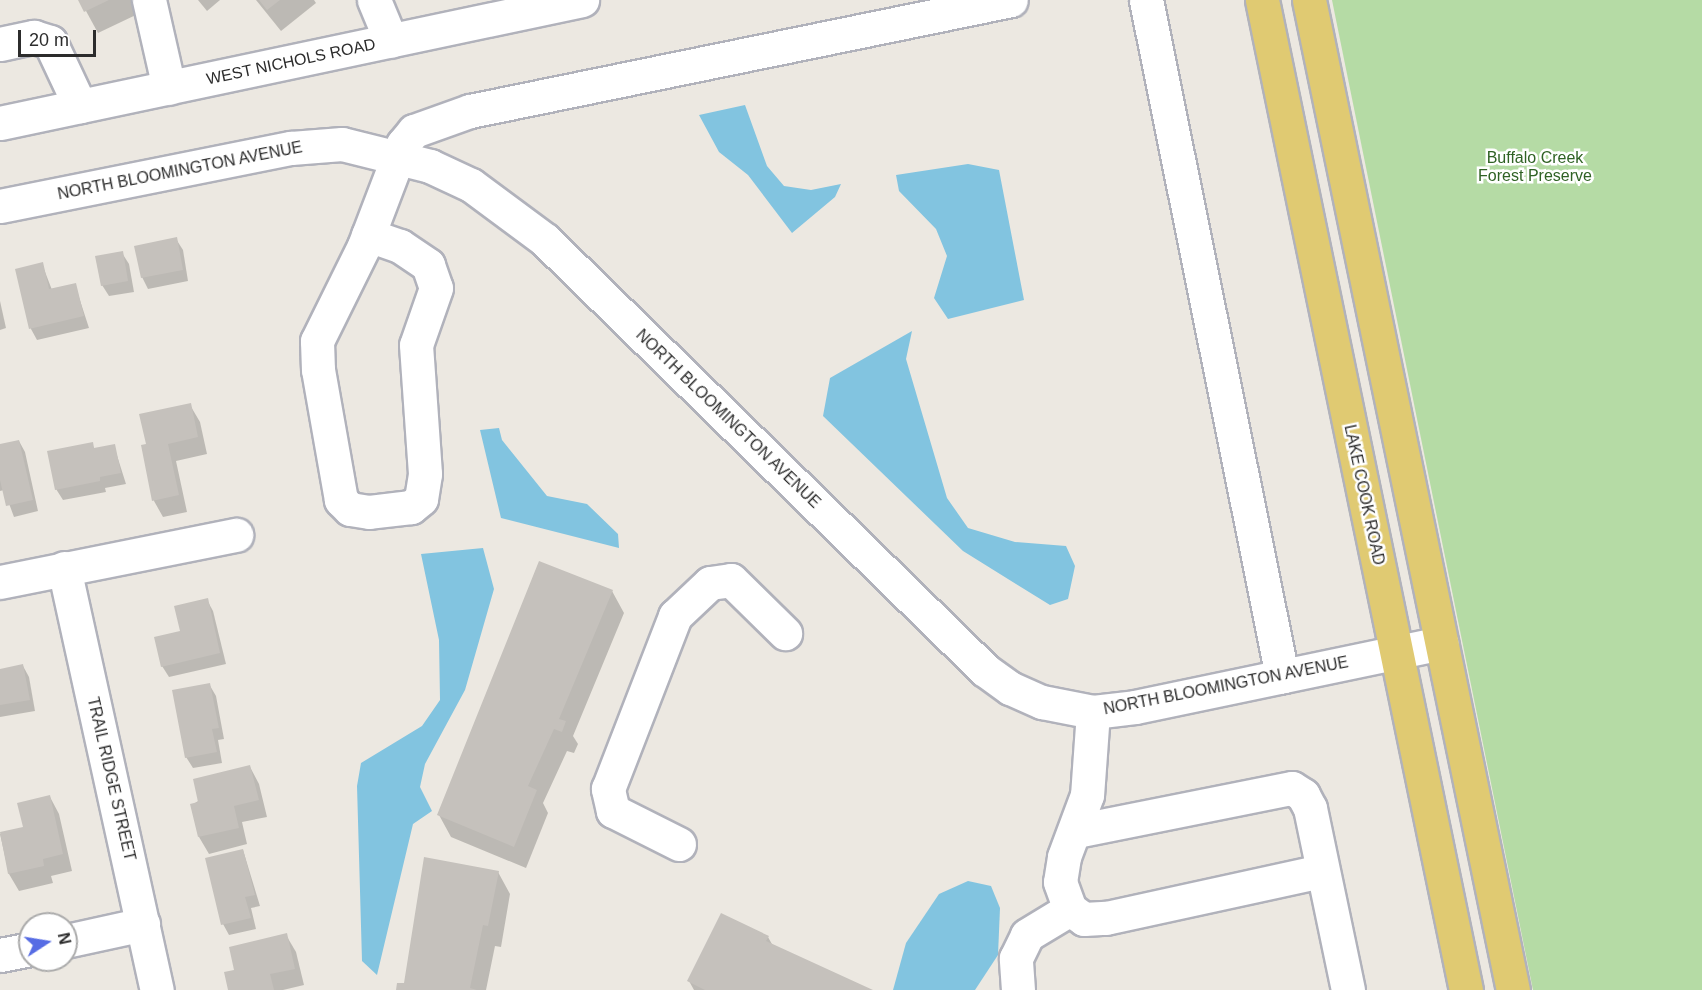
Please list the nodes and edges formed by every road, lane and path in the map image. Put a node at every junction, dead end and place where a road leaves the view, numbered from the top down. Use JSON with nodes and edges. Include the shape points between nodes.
{"nodes":[{"id":1,"x":149,"y":0,"type":"edge"},
{"id":2,"x":374,"y":0,"type":"edge"},
{"id":3,"x":582,"y":0,"type":"edge"},
{"id":4,"x":1011,"y":0,"type":"edge"},
{"id":5,"x":1146,"y":0,"type":"edge"},
{"id":6,"x":1262,"y":0,"type":"edge"},
{"id":7,"x":1309,"y":0,"type":"edge"},
{"id":8,"x":391,"y":41,"type":"junction"},
{"id":9,"x":0,"y":44,"type":"edge"},
{"id":10,"x":169,"y":88,"type":"junction"},
{"id":11,"x":80,"y":106,"type":"junction"},
{"id":12,"x":0,"y":123,"type":"edge"},
{"id":13,"x":399,"y":158,"type":"junction"},
{"id":14,"x":0,"y":206,"type":"edge"},
{"id":15,"x":368,"y":235,"type":"junction"},
{"id":16,"x":236,"y":536,"type":"dead end"},
{"id":17,"x":64,"y":568,"type":"junction"},
{"id":18,"x":0,"y":582,"type":"edge"},
{"id":19,"x":785,"y":633,"type":"dead end"},
{"id":20,"x":1441,"y":643,"type":"junction"},
{"id":21,"x":1396,"y":652,"type":"junction"},
{"id":22,"x":1282,"y":676,"type":"junction"},
{"id":23,"x":1093,"y":712,"type":"junction"},
{"id":24,"x":1076,"y":831,"type":"junction"},
{"id":25,"x":679,"y":844,"type":"dead end"},
{"id":26,"x":1322,"y":871,"type":"junction"},
{"id":27,"x":1070,"y":909,"type":"junction"},
{"id":28,"x":143,"y":924,"type":"junction"},
{"id":29,"x":78,"y":938,"type":"edge"},
{"id":30,"x":18,"y":951,"type":"edge"},
{"id":31,"x":0,"y":955,"type":"edge"},
{"id":32,"x":158,"y":990,"type":"edge"},
{"id":33,"x":1018,"y":990,"type":"edge"},
{"id":34,"x":1347,"y":990,"type":"edge"},
{"id":35,"x":1466,"y":990,"type":"edge"},
{"id":36,"x":1513,"y":990,"type":"edge"}],
"edges":[{"from":1,"to":10,"type":"street"},
{"from":2,"to":8,"type":"street"},
{"from":3,"to":8,"type":"street","name":"WEST NICHOLS ROAD"},
{"from":4,"to":13,"type":"street","via":[[470,111],[414,131]]},
{"from":5,"to":22,"type":"street"},
{"from":6,"to":21,"type":"main road","name":"LAKE COOK ROAD"},
{"from":7,"to":20,"type":"main road"},
{"from":8,"to":10,"type":"street","name":"WEST NICHOLS ROAD"},
{"from":9,"to":11,"type":"street","via":[[34,37],[50,42]]},
{"from":10,"to":11,"type":"street","name":"WEST NICHOLS ROAD"},
{"from":11,"to":12,"type":"street","name":"WEST NICHOLS ROAD"},
{"from":13,"to":14,"type":"street","name":"NORTH BLOOMINGTON AVENUE","via":[[342,144],[291,148]]},
{"from":13,"to":15,"type":"street"},
{"from":13,"to":23,"type":"street","name":"NORTH BLOOMINGTON AVENUE","via":[[430,166],[471,185],[544,240],[985,670],[1010,688],[1042,702]]},
{"from":15,"to":15,"type":"street","via":[[317,341],[318,370],[341,500],[350,509],[369,512],[411,507],[422,499],[425,474],[416,345],[436,288],[428,265],[400,246]]},
{"from":16,"to":17,"type":"street"},
{"from":17,"to":18,"type":"street"},
{"from":17,"to":28,"type":"street","name":"TRAIL RIDGE STREET"},
{"from":19,"to":25,"type":"street","via":[[731,580],[710,583],[675,616],[608,789],[614,811]]},
{"from":20,"to":21,"type":"street","name":"NORTH BLOOMINGTON AVENUE"},
{"from":20,"to":36,"type":"main road"},
{"from":21,"to":22,"type":"street","name":"NORTH BLOOMINGTON AVENUE"},
{"from":21,"to":35,"type":"main road","name":"LAKE COOK ROAD"},
{"from":22,"to":23,"type":"street","name":"NORTH BLOOMINGTON AVENUE"},
{"from":23,"to":24,"type":"street","via":[[1087,795]]},
{"from":24,"to":26,"type":"street","via":[[1292,788],[1303,795],[1310,808]]},
{"from":24,"to":27,"type":"street","via":[[1064,857],[1060,882]]},
{"from":26,"to":27,"type":"street","via":[[1106,918],[1084,919]]},
{"from":26,"to":34,"type":"street"},
{"from":27,"to":33,"type":"street","via":[[1027,935],[1016,958]]},
{"from":28,"to":29,"type":"street"},
{"from":28,"to":32,"type":"street","name":"TRAIL RIDGE STREET"},
{"from":30,"to":31,"type":"street"}]}
